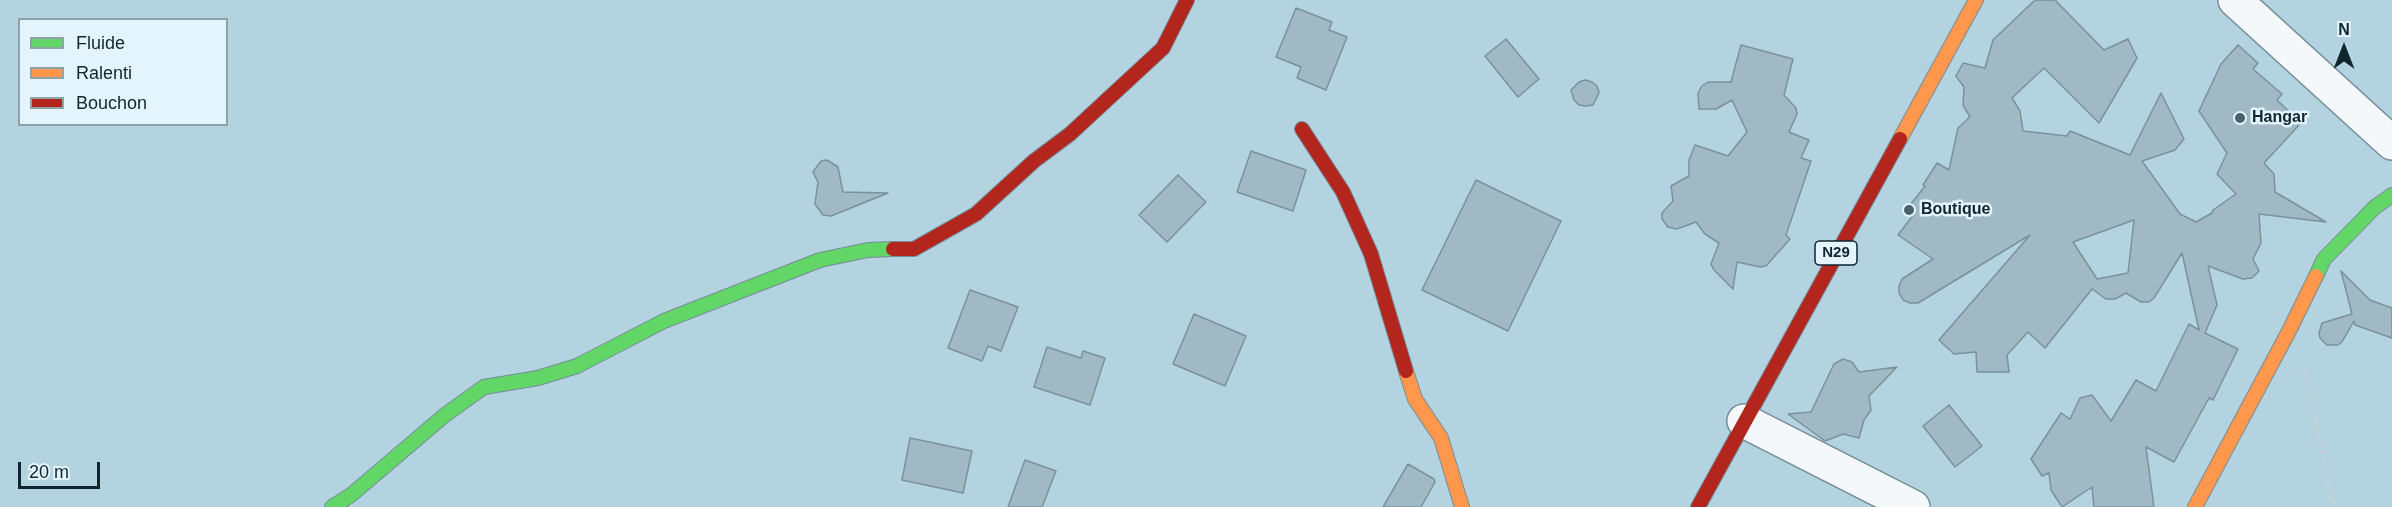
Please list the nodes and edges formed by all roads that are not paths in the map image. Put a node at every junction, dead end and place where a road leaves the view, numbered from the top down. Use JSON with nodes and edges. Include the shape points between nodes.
{"nodes":[{"id":1,"x":1187,"y":0,"type":"edge"},
{"id":2,"x":1976,"y":0,"type":"edge"},
{"id":3,"x":2235,"y":0,"type":"edge"},
{"id":4,"x":1302,"y":129,"type":"dead end"},
{"id":5,"x":2392,"y":143,"type":"edge"},
{"id":6,"x":2392,"y":195,"type":"edge"},
{"id":7,"x":1744,"y":421,"type":"junction"},
{"id":8,"x":332,"y":507,"type":"edge"},
{"id":9,"x":1462,"y":507,"type":"edge"},
{"id":10,"x":1698,"y":507,"type":"edge"},
{"id":11,"x":1913,"y":507,"type":"edge"},
{"id":12,"x":2195,"y":507,"type":"edge"}],
"edges":[{"from":1,"to":8,"type":"street","via":[[1162,48],[976,214],[914,249],[868,250],[785,272],[664,321],[577,366],[538,378],[484,387]]},
{"from":2,"to":7,"type":"street","number":"N29"},
{"from":3,"to":5,"type":"street"},
{"from":4,"to":9,"type":"street","via":[[1344,192],[1371,254],[1415,399],[1441,438]]},
{"from":6,"to":12,"type":"street","via":[[2324,259]]},
{"from":7,"to":10,"type":"street","number":"N29"},
{"from":7,"to":11,"type":"street"}]}
